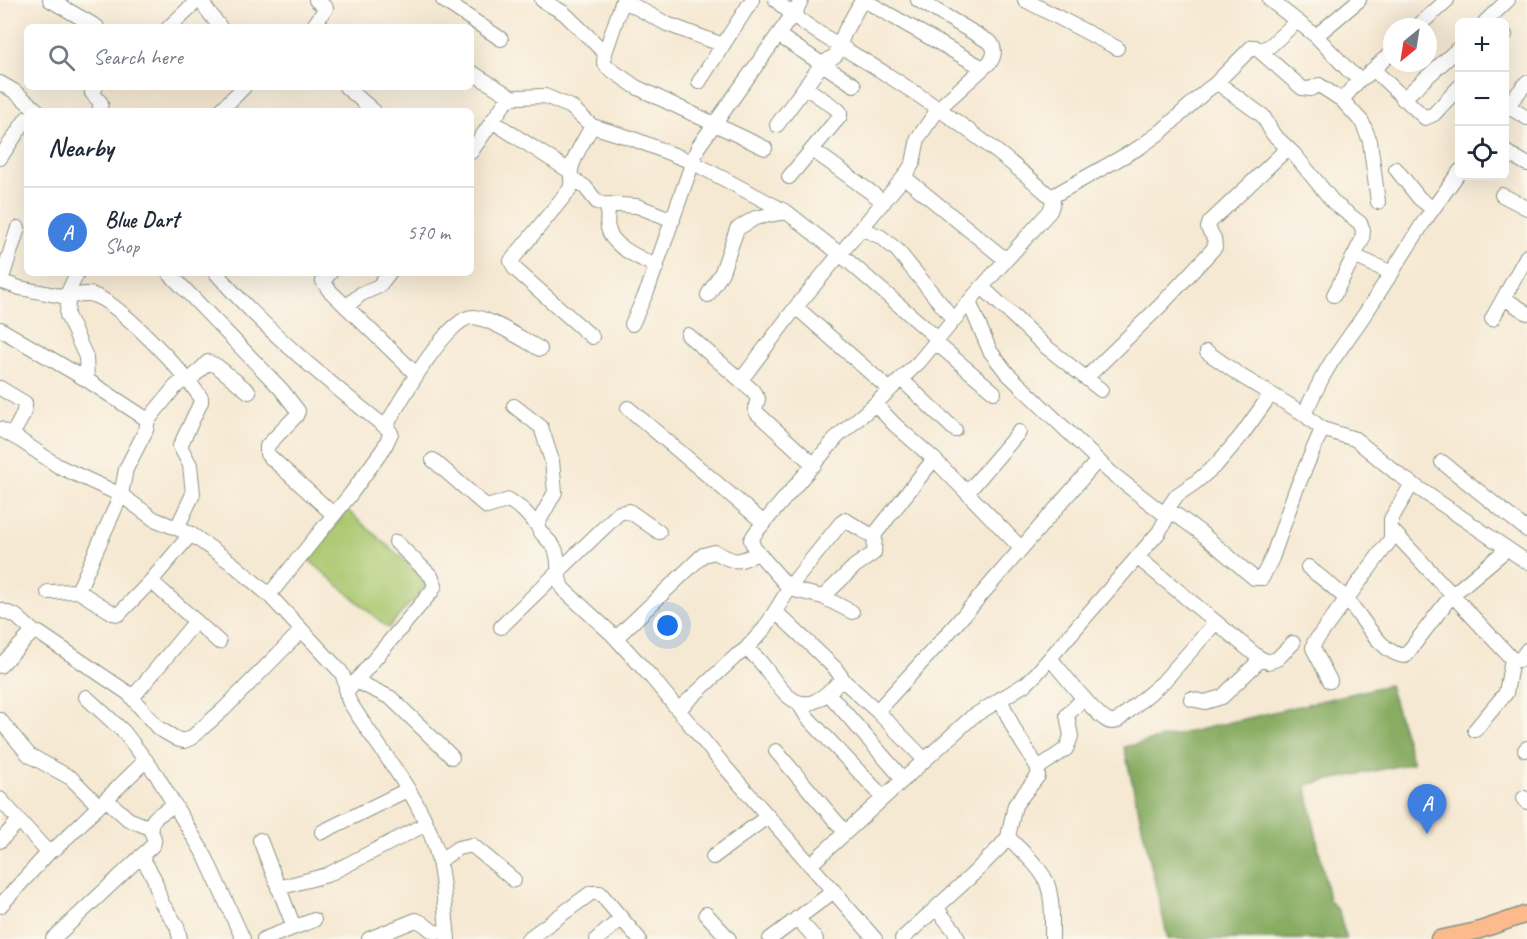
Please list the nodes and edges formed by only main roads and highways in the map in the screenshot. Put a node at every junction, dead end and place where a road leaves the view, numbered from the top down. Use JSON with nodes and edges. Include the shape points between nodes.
{"nodes":[{"id":1,"x":1527,"y":914,"type":"edge"},
{"id":2,"x":1472,"y":935,"type":"edge"},
{"id":3,"x":1439,"y":939,"type":"edge"}],
"edges":[{"from":1,"to":2,"type":"main road"},
{"from":2,"to":3,"type":"main road"}]}
